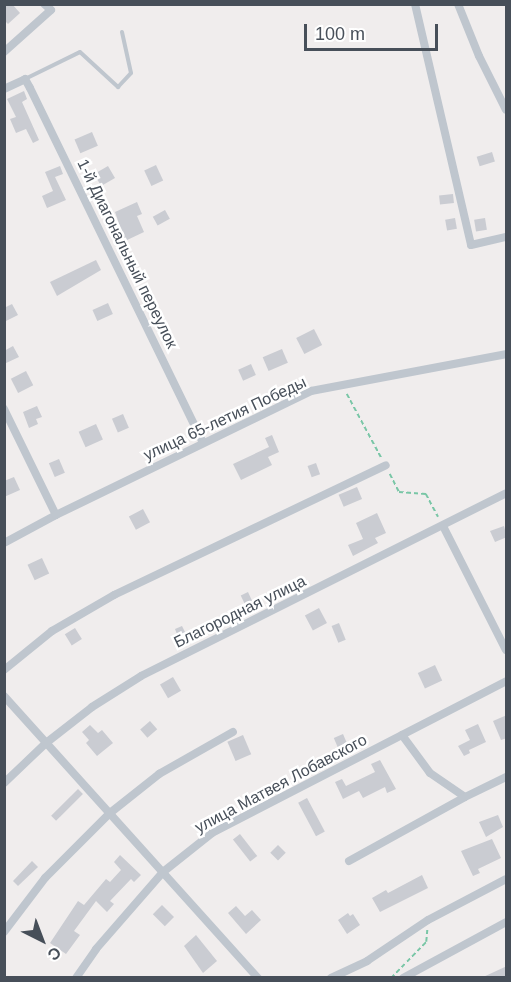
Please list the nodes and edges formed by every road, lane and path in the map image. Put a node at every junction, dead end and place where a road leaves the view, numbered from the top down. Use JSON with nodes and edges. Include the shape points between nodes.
{"nodes":[{"id":1,"x":44,"y":4,"type":"edge"},
{"id":2,"x":415,"y":4,"type":"edge"},
{"id":3,"x":458,"y":4,"type":"edge"},
{"id":4,"x":122,"y":32,"type":"dead end"},
{"id":5,"x":4,"y":52,"type":"edge"},
{"id":6,"x":25,"y":79,"type":"junction"},
{"id":7,"x":4,"y":89,"type":"edge"},
{"id":8,"x":507,"y":110,"type":"edge"},
{"id":9,"x":507,"y":237,"type":"edge"},
{"id":10,"x":507,"y":354,"type":"edge"},
{"id":11,"x":4,"y":409,"type":"edge"},
{"id":12,"x":203,"y":442,"type":"junction"},
{"id":13,"x":386,"y":465,"type":"dead end"},
{"id":14,"x":507,"y":493,"type":"edge"},
{"id":15,"x":56,"y":515,"type":"junction"},
{"id":16,"x":443,"y":526,"type":"junction"},
{"id":17,"x":4,"y":543,"type":"edge"},
{"id":18,"x":507,"y":650,"type":"edge"},
{"id":19,"x":4,"y":670,"type":"edge"},
{"id":20,"x":507,"y":681,"type":"edge"},
{"id":21,"x":4,"y":696,"type":"edge"},
{"id":22,"x":234,"y":732,"type":"dead end"},
{"id":23,"x":402,"y":735,"type":"junction"},
{"id":24,"x":46,"y":743,"type":"junction"},
{"id":25,"x":507,"y":777,"type":"edge"},
{"id":26,"x":4,"y":783,"type":"edge"},
{"id":27,"x":465,"y":797,"type":"junction"},
{"id":28,"x":110,"y":813,"type":"junction"},
{"id":29,"x":349,"y":861,"type":"dead end"},
{"id":30,"x":163,"y":872,"type":"junction"},
{"id":31,"x":507,"y":879,"type":"edge"},
{"id":32,"x":428,"y":920,"type":"junction"},
{"id":33,"x":507,"y":922,"type":"edge"},
{"id":34,"x":4,"y":932,"type":"edge"},
{"id":35,"x":76,"y":978,"type":"edge"},
{"id":36,"x":258,"y":978,"type":"edge"},
{"id":37,"x":331,"y":978,"type":"edge"},
{"id":38,"x":391,"y":978,"type":"edge"},
{"id":39,"x":403,"y":978,"type":"edge"}],
"edges":[{"from":1,"to":5,"type":"street","via":[[51,10]]},
{"from":2,"to":9,"type":"street","via":[[471,245]]},
{"from":3,"to":8,"type":"street"},
{"from":4,"to":6,"type":"lane","via":[[131,73],[118,87],[80,51]]},
{"from":6,"to":7,"type":"street"},
{"from":6,"to":12,"type":"street","name":"1-й Диагональный переулок"},
{"from":10,"to":12,"type":"street","name":"улица 65-летия Победы","via":[[311,392]]},
{"from":11,"to":15,"type":"street"},
{"from":12,"to":15,"type":"street","name":"улица 65-летия Победы"},
{"from":13,"to":19,"type":"street","via":[[114,595],[52,632]]},
{"from":14,"to":16,"type":"street","name":"Благородная улица"},
{"from":15,"to":17,"type":"street","name":"улица 65-летия Победы"},
{"from":16,"to":18,"type":"street"},
{"from":16,"to":24,"type":"street","name":"Благородная улица","via":[[141,676]]},
{"from":20,"to":23,"type":"street","name":"улица Матвея Лобавского"},
{"from":21,"to":24,"type":"street"},
{"from":22,"to":28,"type":"street","via":[[159,774]]},
{"from":23,"to":27,"type":"street","via":[[430,773]]},
{"from":23,"to":30,"type":"street","name":"улица Матвея Лобавского","via":[[212,833]]},
{"from":24,"to":26,"type":"street","name":"Благородная улица"},
{"from":24,"to":28,"type":"street"},
{"from":25,"to":27,"type":"street"},
{"from":27,"to":29,"type":"street"},
{"from":28,"to":30,"type":"street"},
{"from":28,"to":34,"type":"street","via":[[45,878]]},
{"from":30,"to":35,"type":"street","name":"улица Матвея Лобавского"},
{"from":30,"to":36,"type":"street"},
{"from":31,"to":32,"type":"street"},
{"from":32,"to":37,"type":"street","via":[[367,961]]},
{"from":32,"to":38,"type":"path","via":[[426,942]]},
{"from":33,"to":39,"type":"street"}]}
